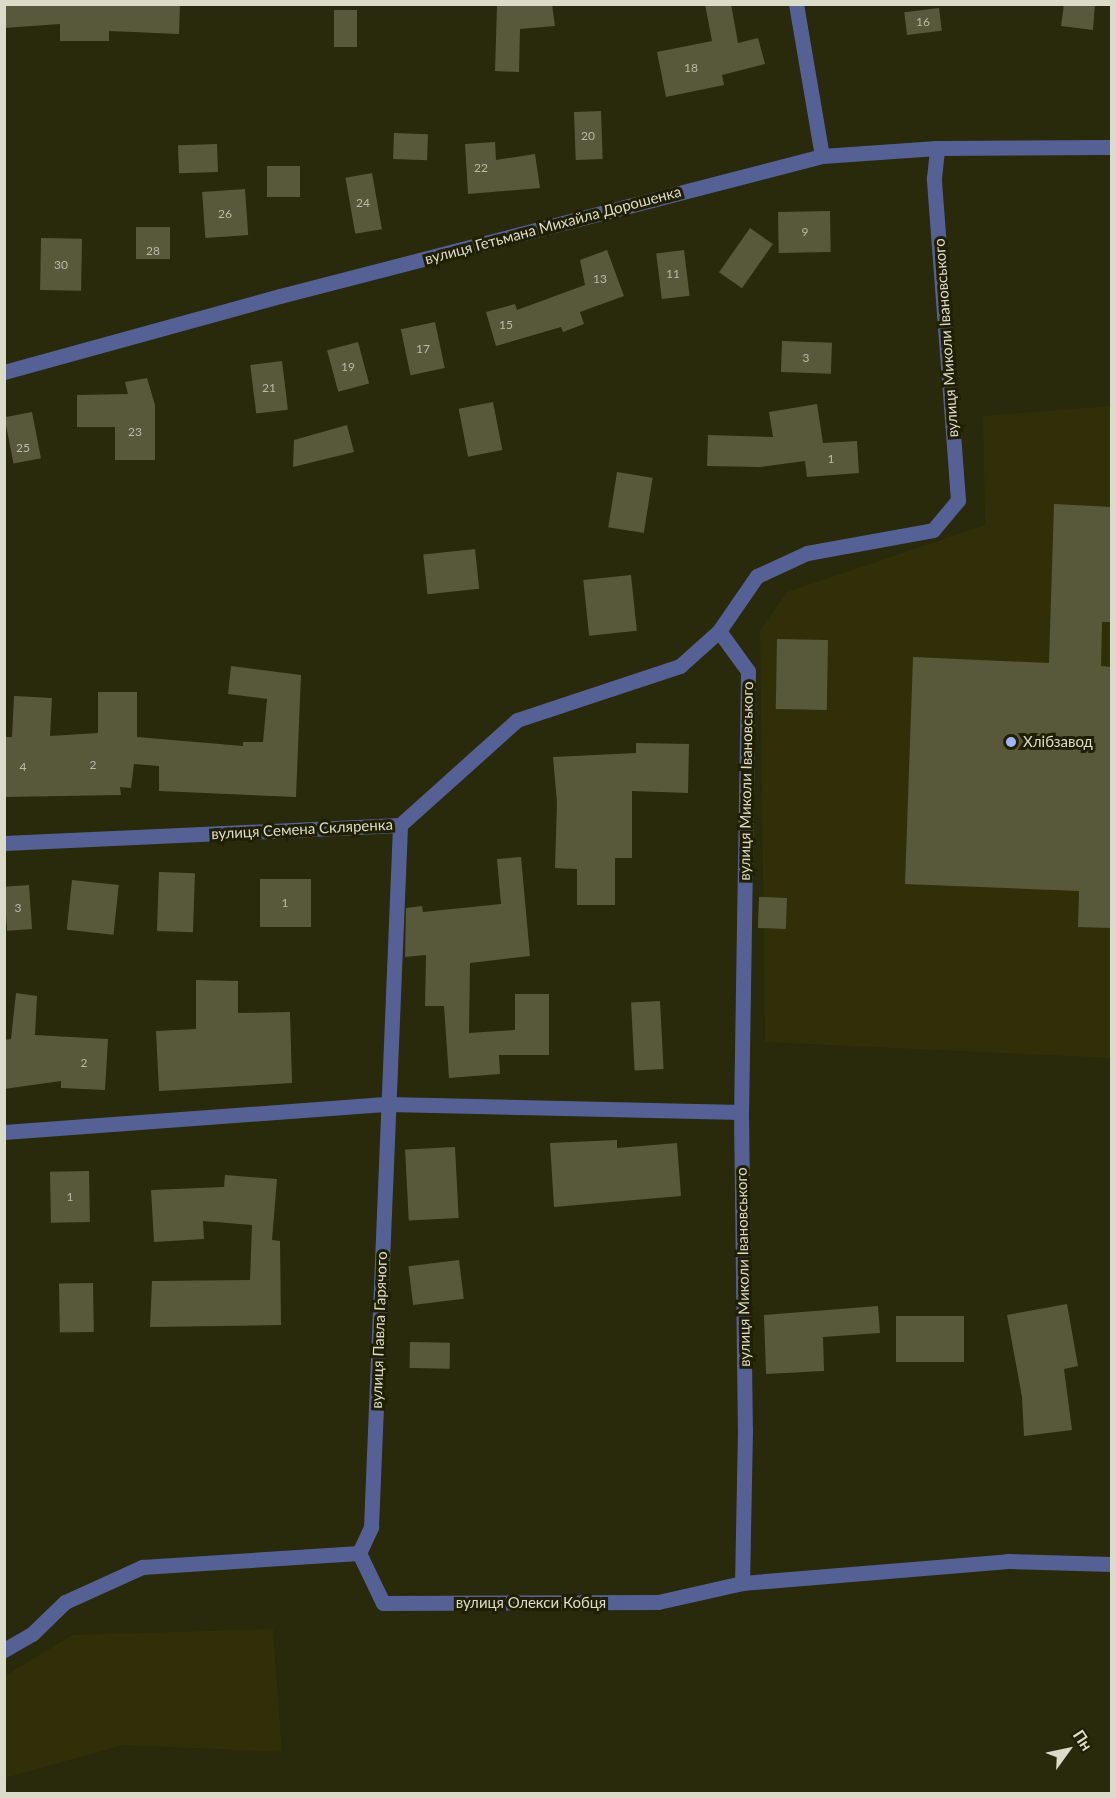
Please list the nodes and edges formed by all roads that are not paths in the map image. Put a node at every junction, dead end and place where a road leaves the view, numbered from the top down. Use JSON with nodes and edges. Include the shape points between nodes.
{"nodes":[{"id":1,"x":796,"y":4,"type":"edge"},
{"id":2,"x":1112,"y":147,"type":"edge"},
{"id":3,"x":937,"y":148,"type":"junction"},
{"id":4,"x":822,"y":156,"type":"junction"},
{"id":5,"x":4,"y":372,"type":"edge"},
{"id":6,"x":719,"y":631,"type":"junction"},
{"id":7,"x":400,"y":825,"type":"junction"},
{"id":8,"x":4,"y":843,"type":"edge"},
{"id":9,"x":388,"y":1104,"type":"junction"},
{"id":10,"x":741,"y":1112,"type":"junction"},
{"id":11,"x":4,"y":1132,"type":"edge"},
{"id":12,"x":359,"y":1553,"type":"junction"},
{"id":13,"x":1112,"y":1564,"type":"edge"},
{"id":14,"x":742,"y":1583,"type":"junction"},
{"id":15,"x":4,"y":1650,"type":"edge"}],
"edges":[{"from":1,"to":4,"type":"street"},
{"from":2,"to":3,"type":"street","name":"вулиця Гетьмана Михайла Дорошенка"},
{"from":3,"to":4,"type":"street","name":"вулиця Гетьмана Михайла Дорошенка"},
{"from":3,"to":6,"type":"street","name":"вулиця Миколи Івановського","via":[[933,178],[958,500],[933,530],[807,553],[757,576]]},
{"from":4,"to":5,"type":"street","name":"вулиця Гетьмана Михайла Дорошенка","via":[[280,296]]},
{"from":6,"to":7,"type":"street","name":"вулиця Семена Скляренка","via":[[680,666],[517,720]]},
{"from":6,"to":10,"type":"street","name":"вулиця Миколи Івановського","via":[[748,671]]},
{"from":7,"to":8,"type":"street","name":"вулиця Семена Скляренка"},
{"from":7,"to":9,"type":"street","name":"вулиця Павла Гарячого"},
{"from":9,"to":10,"type":"street"},
{"from":9,"to":11,"type":"street"},
{"from":9,"to":12,"type":"street","name":"вулиця Павла Гарячого","via":[[370,1527]]},
{"from":10,"to":14,"type":"street","name":"вулиця Миколи Івановського","via":[[745,1429]]},
{"from":12,"to":14,"type":"street","name":"вулиця Олекси Кобця","via":[[383,1603],[658,1602]]},
{"from":12,"to":15,"type":"street","via":[[142,1567],[65,1602],[32,1634]]},
{"from":13,"to":14,"type":"street","name":"вулиця Олекси Кобця","via":[[1008,1562]]}]}
